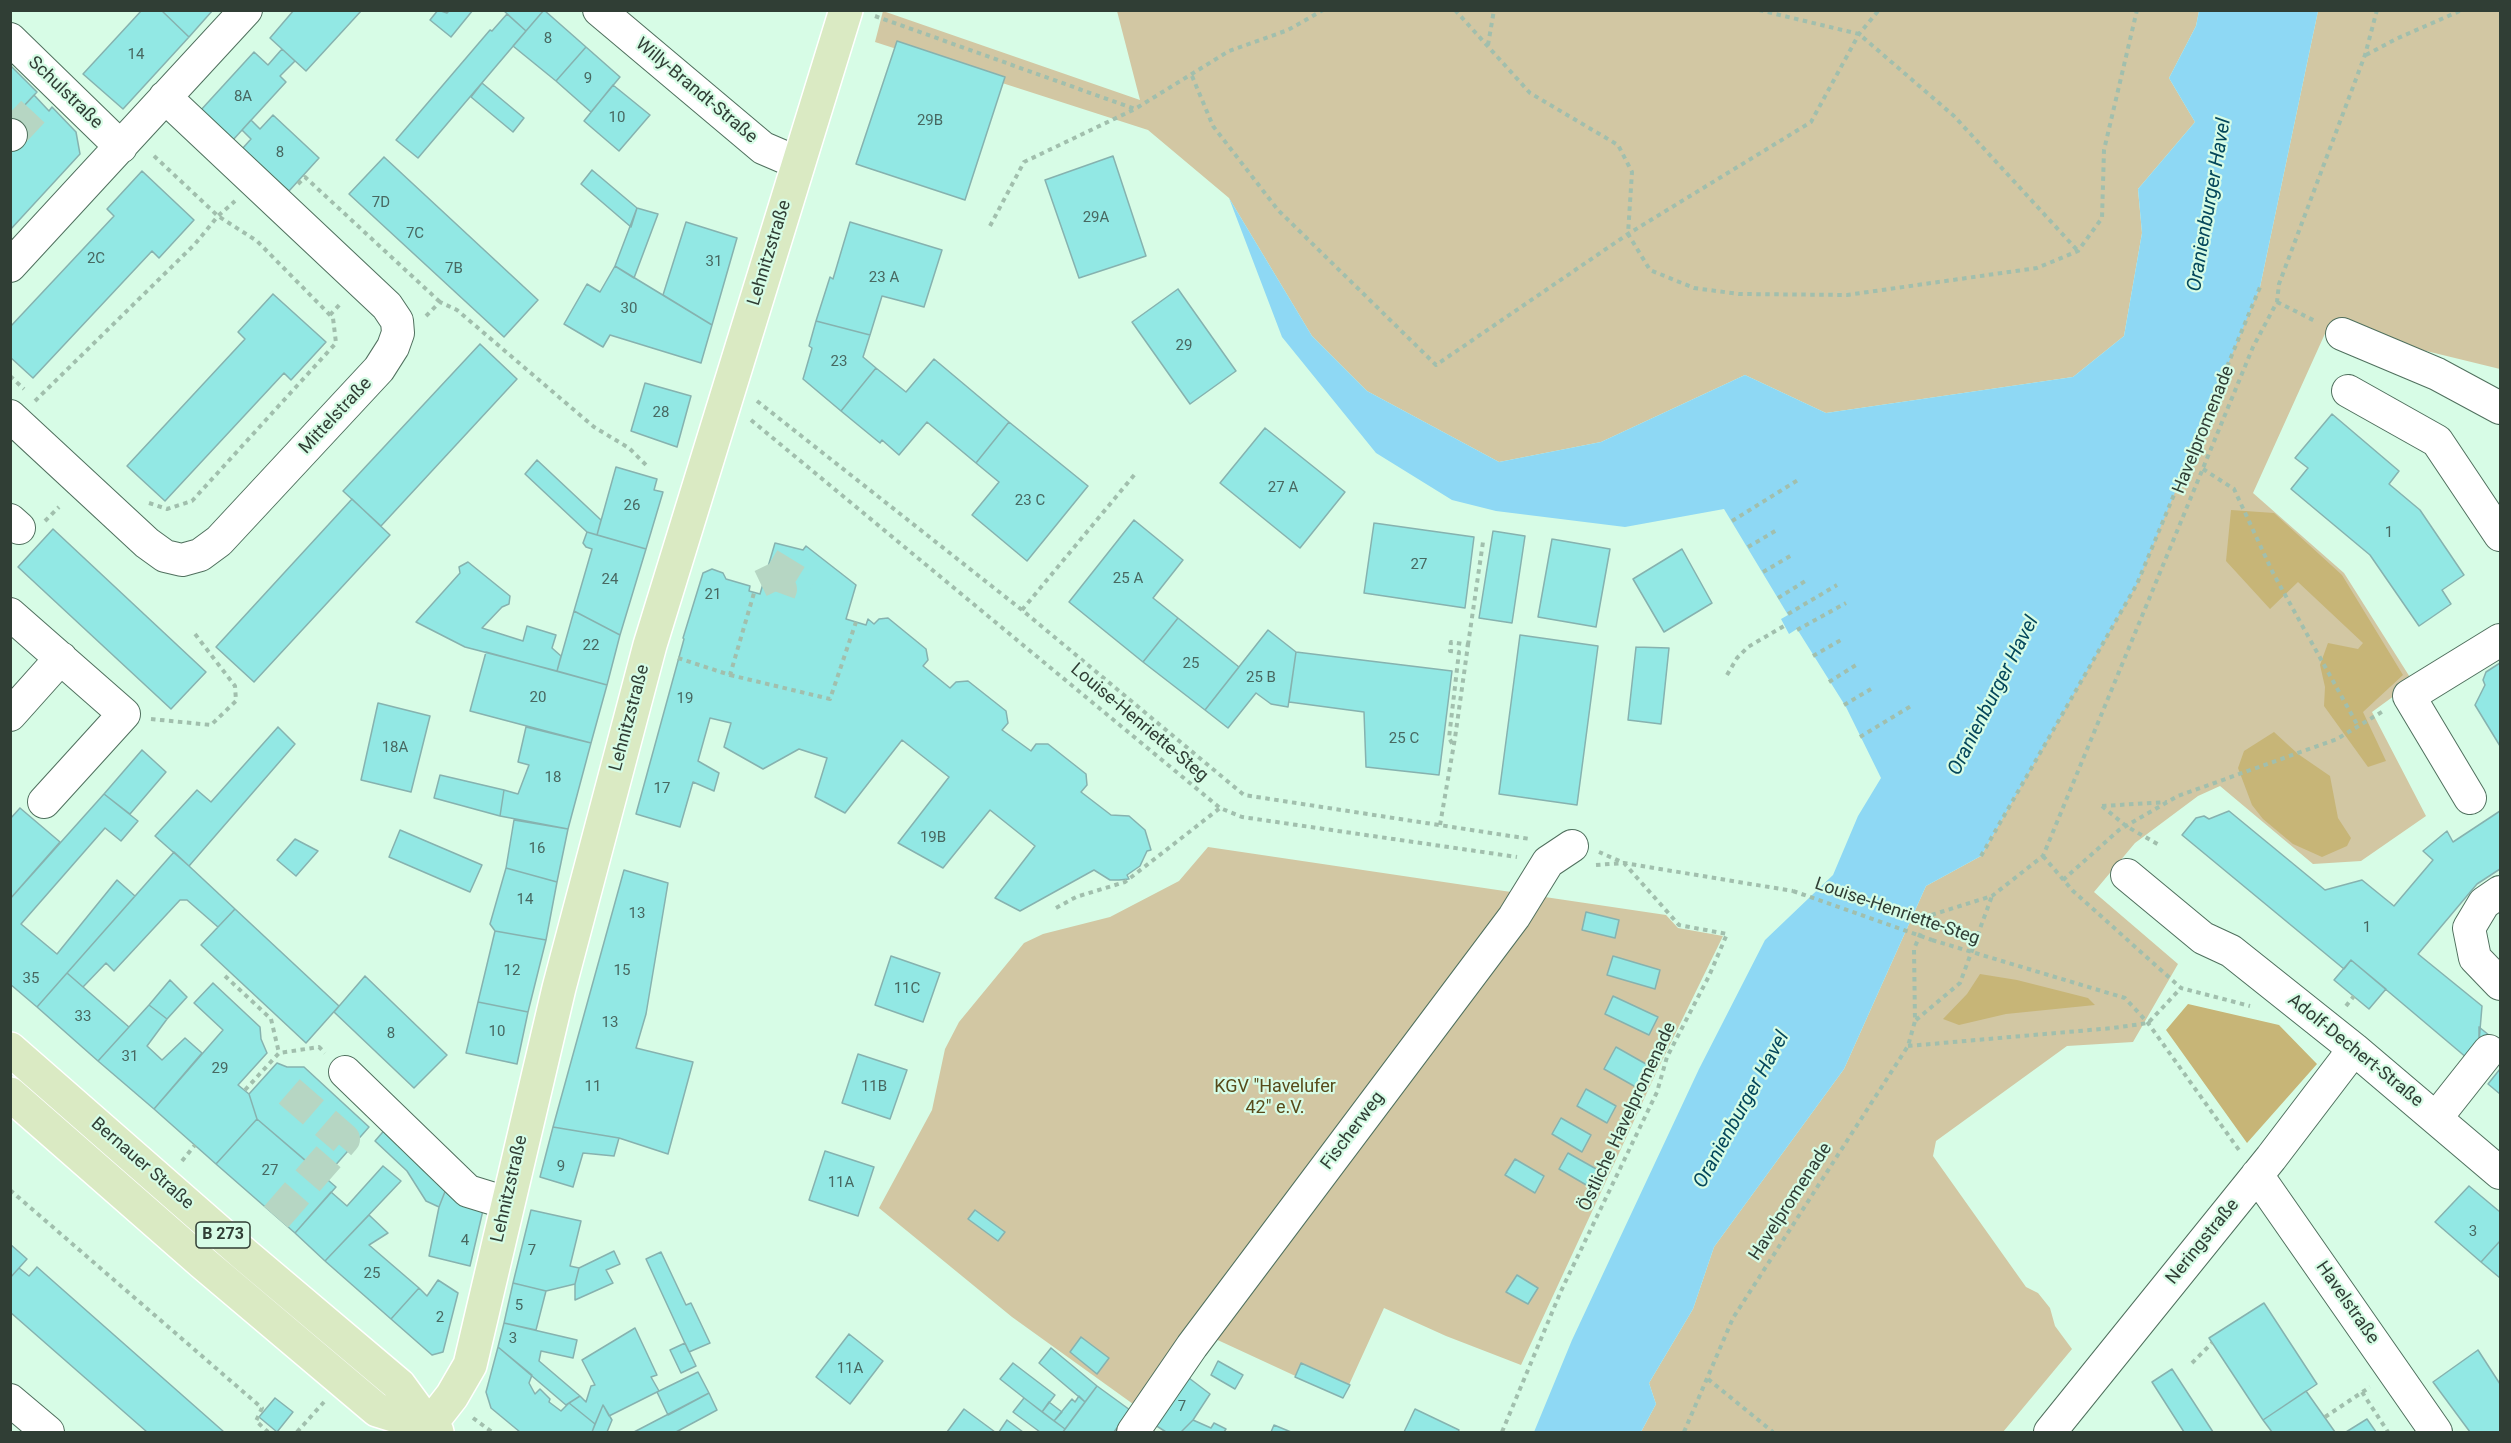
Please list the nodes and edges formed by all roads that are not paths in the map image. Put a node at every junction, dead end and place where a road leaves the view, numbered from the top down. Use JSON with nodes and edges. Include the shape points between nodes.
{"nodes":[{"id":1,"x":246,"y":10,"type":"edge"},
{"id":2,"x":605,"y":12,"type":"edge"},
{"id":3,"x":859,"y":12,"type":"edge"},
{"id":4,"x":10,"y":39,"type":"edge"},
{"id":5,"x":165,"y":97,"type":"junction"},
{"id":6,"x":126,"y":141,"type":"junction"},
{"id":7,"x":798,"y":163,"type":"junction"},
{"id":8,"x":10,"y":266,"type":"edge"},
{"id":9,"x":2342,"y":334,"type":"road end"},
{"id":10,"x":2348,"y":391,"type":"dead end"},
{"id":11,"x":2500,"y":408,"type":"edge"},
{"id":12,"x":23,"y":419,"type":"edge"},
{"id":13,"x":2500,"y":535,"type":"edge"},
{"id":14,"x":10,"y":614,"type":"edge"},
{"id":15,"x":2500,"y":640,"type":"edge"},
{"id":16,"x":61,"y":658,"type":"junction"},
{"id":17,"x":10,"y":715,"type":"edge"},
{"id":18,"x":2470,"y":798,"type":"dead end"},
{"id":19,"x":44,"y":802,"type":"dead end"},
{"id":20,"x":1571,"y":857,"type":"road end"},
{"id":21,"x":2127,"y":875,"type":"dead end"},
{"id":22,"x":2500,"y":892,"type":"edge"},
{"id":23,"x":2500,"y":984,"type":"edge"},
{"id":24,"x":2496,"y":1043,"type":"edge"},
{"id":25,"x":10,"y":1049,"type":"edge"},
{"id":26,"x":2354,"y":1049,"type":"junction"},
{"id":27,"x":345,"y":1072,"type":"road end"},
{"id":28,"x":10,"y":1094,"type":"edge"},
{"id":29,"x":2436,"y":1118,"type":"junction"},
{"id":30,"x":2251,"y":1166,"type":"junction"},
{"id":31,"x":2500,"y":1173,"type":"edge"},
{"id":32,"x":507,"y":1203,"type":"junction"},
{"id":33,"x":10,"y":1400,"type":"edge"},
{"id":34,"x":430,"y":1430,"type":"edge"},
{"id":35,"x":48,"y":1432,"type":"edge"},
{"id":36,"x":1133,"y":1432,"type":"edge"},
{"id":37,"x":2050,"y":1432,"type":"edge"},
{"id":38,"x":2436,"y":1432,"type":"edge"}],
"edges":[{"from":1,"to":5,"type":"street"},
{"from":2,"to":7,"type":"street","name":"Willy-Brandt-Straße","via":[[763,148]]},
{"from":3,"to":7,"type":"main road","name":"Lehnitzstraße"},
{"from":4,"to":6,"type":"street","name":"Schulstraße","via":[[49,95]]},
{"from":5,"to":6,"type":"street"},
{"from":5,"to":12,"type":"street","name":"Mittelstraße","via":[[387,306],[397,321],[398,333],[379,369],[219,541],[200,555],[182,560],[165,556],[147,543]]},
{"from":6,"to":8,"type":"street"},
{"from":7,"to":32,"type":"main road","name":"Lehnitzstraße","via":[[650,645],[559,988]]},
{"from":9,"to":11,"type":"street","via":[[2437,374]]},
{"from":10,"to":13,"type":"street","via":[[2437,441]]},
{"from":14,"to":16,"type":"street"},
{"from":15,"to":18,"type":"street","via":[[2409,696]]},
{"from":16,"to":17,"type":"street"},
{"from":16,"to":19,"type":"street","via":[[124,714]]},
{"from":20,"to":36,"type":"street","name":"Fischerweg","via":[[1514,916],[1192,1346]]},
{"from":21,"to":26,"type":"street","name":"Adolf-Dechert-Straße","via":[[2203,938],[2231,951]]},
{"from":22,"to":23,"type":"street","via":[[2484,903],[2469,928],[2475,958]]},
{"from":24,"to":29,"type":"street"},
{"from":25,"to":34,"type":"main road","name":"Bernauer Straße","number":"B 273","via":[[399,1385]]},
{"from":26,"to":29,"type":"street","name":"Adolf-Dechert-Straße"},
{"from":26,"to":30,"type":"street","name":"Neringstraße"},
{"from":27,"to":32,"type":"street","via":[[468,1191]]},
{"from":28,"to":34,"type":"main road","name":"Bernauer Straße","number":"B 273","via":[[377,1410]]},
{"from":29,"to":31,"type":"street","name":"Adolf-Dechert-Straße"},
{"from":30,"to":37,"type":"street","name":"Neringstraße"},
{"from":30,"to":38,"type":"street","name":"Havelstraße"},
{"from":32,"to":34,"type":"main road","name":"Lehnitzstraße","via":[[470,1365]]},
{"from":33,"to":35,"type":"street"}]}
